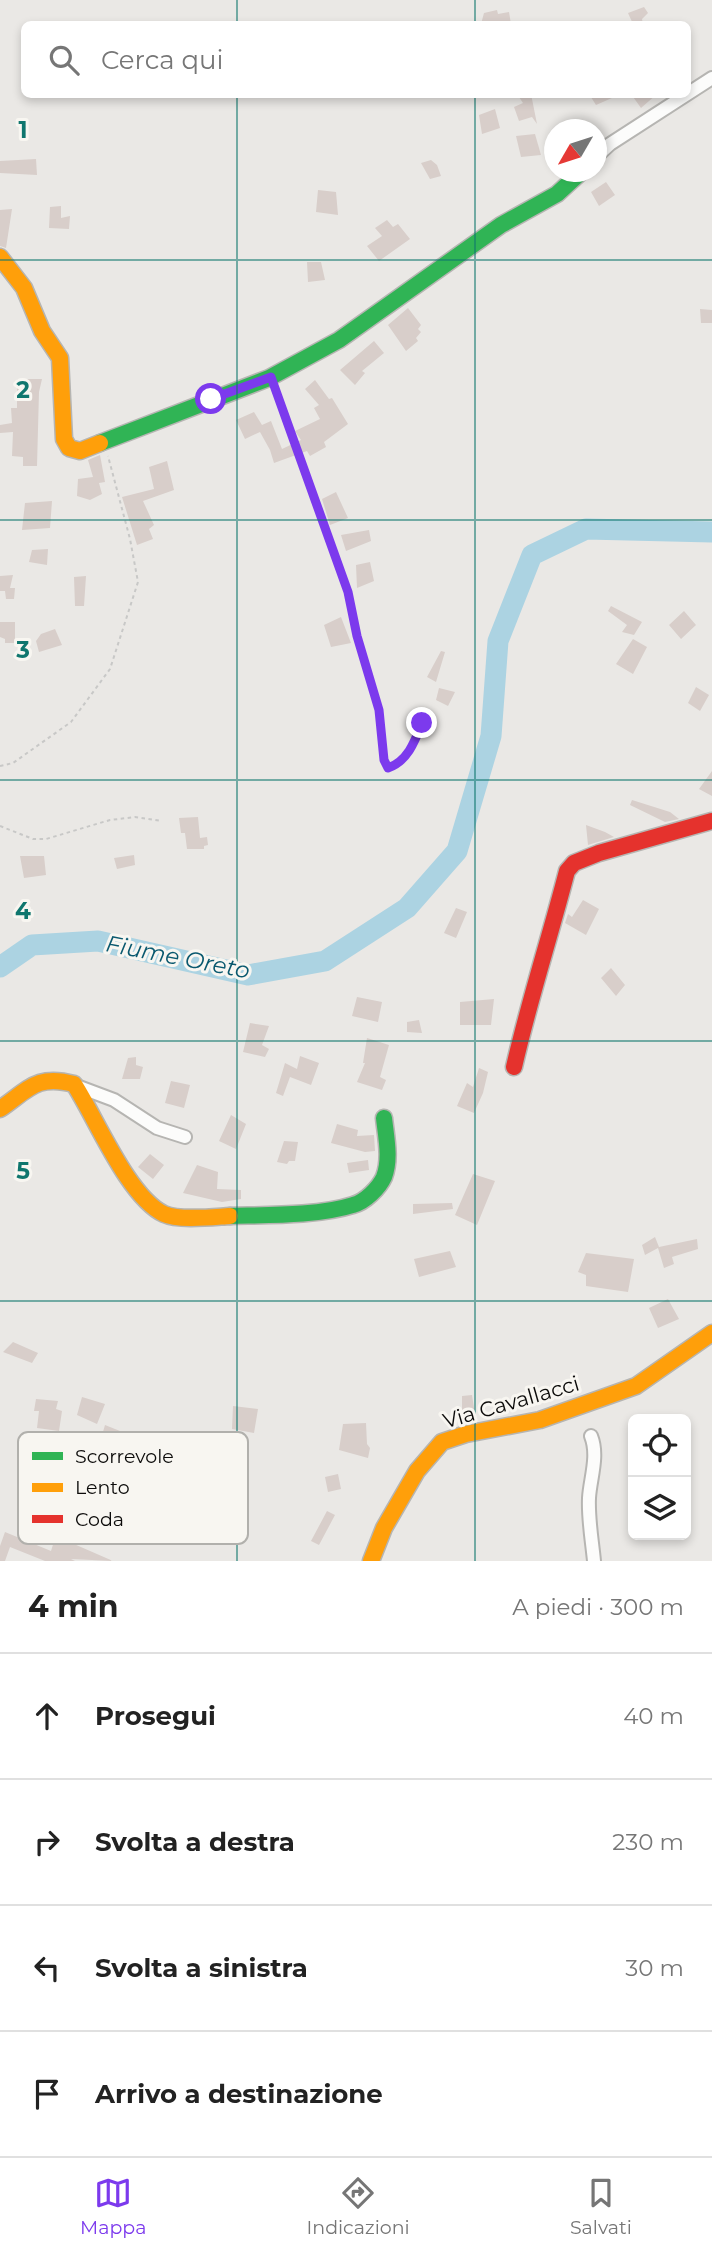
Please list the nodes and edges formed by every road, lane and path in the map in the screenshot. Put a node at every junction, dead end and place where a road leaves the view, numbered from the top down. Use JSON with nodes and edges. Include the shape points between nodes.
{"nodes":[{"id":1,"x":712,"y":79,"type":"edge"},
{"id":2,"x":691,"y":92,"type":"edge"},
{"id":3,"x":682,"y":98,"type":"edge"},
{"id":4,"x":607,"y":147,"type":"edge"},
{"id":5,"x":570,"y":182,"type":"edge"},
{"id":6,"x":0,"y":257,"type":"edge"},
{"id":7,"x":271,"y":377,"type":"junction"},
{"id":8,"x":104,"y":442,"type":"junction"},
{"id":9,"x":422,"y":723,"type":"dead end"},
{"id":10,"x":0,"y":765,"type":"edge"},
{"id":11,"x":162,"y":821,"type":"dead end"},
{"id":12,"x":712,"y":821,"type":"edge"},
{"id":13,"x":0,"y":826,"type":"edge"},
{"id":14,"x":514,"y":1068,"type":"dead end"},
{"id":15,"x":74,"y":1084,"type":"junction"},
{"id":16,"x":0,"y":1109,"type":"edge"},
{"id":17,"x":384,"y":1118,"type":"dead end"},
{"id":18,"x":186,"y":1137,"type":"dead end"},
{"id":19,"x":712,"y":1333,"type":"edge"},
{"id":20,"x":591,"y":1436,"type":"dead end"},
{"id":21,"x":371,"y":1561,"type":"edge"},
{"id":22,"x":594,"y":1561,"type":"edge"}],
"edges":[{"from":1,"to":2,"type":"street"},
{"from":3,"to":4,"type":"street"},
{"from":5,"to":7,"type":"street","via":[[500,225],[340,340]]},
{"from":6,"to":8,"type":"street","via":[[24,288],[42,331],[60,358],[68,448],[80,451]]},
{"from":7,"to":8,"type":"street"},
{"from":7,"to":9,"type":"path","via":[[348,592],[379,710],[388,768],[414,744]]},
{"from":8,"to":10,"type":"path","via":[[138,582],[133,602],[110,669],[89,700],[71,722],[13,763]]},
{"from":11,"to":13,"type":"path","via":[[110,820],[46,839],[33,839]]},
{"from":12,"to":14,"type":"street","via":[[599,853],[574,863],[567,871]]},
{"from":15,"to":16,"type":"street","via":[[55,1079],[38,1082]]},
{"from":15,"to":17,"type":"street","via":[[136,1189],[167,1216],[239,1216],[332,1210],[356,1204],[379,1185],[386,1172]]},
{"from":15,"to":18,"type":"street","via":[[114,1100],[157,1128]]},
{"from":19,"to":21,"type":"street","name":"Via Cavallacci","via":[[636,1386],[540,1420],[442,1442],[417,1471]]},
{"from":20,"to":22,"type":"street"}]}
